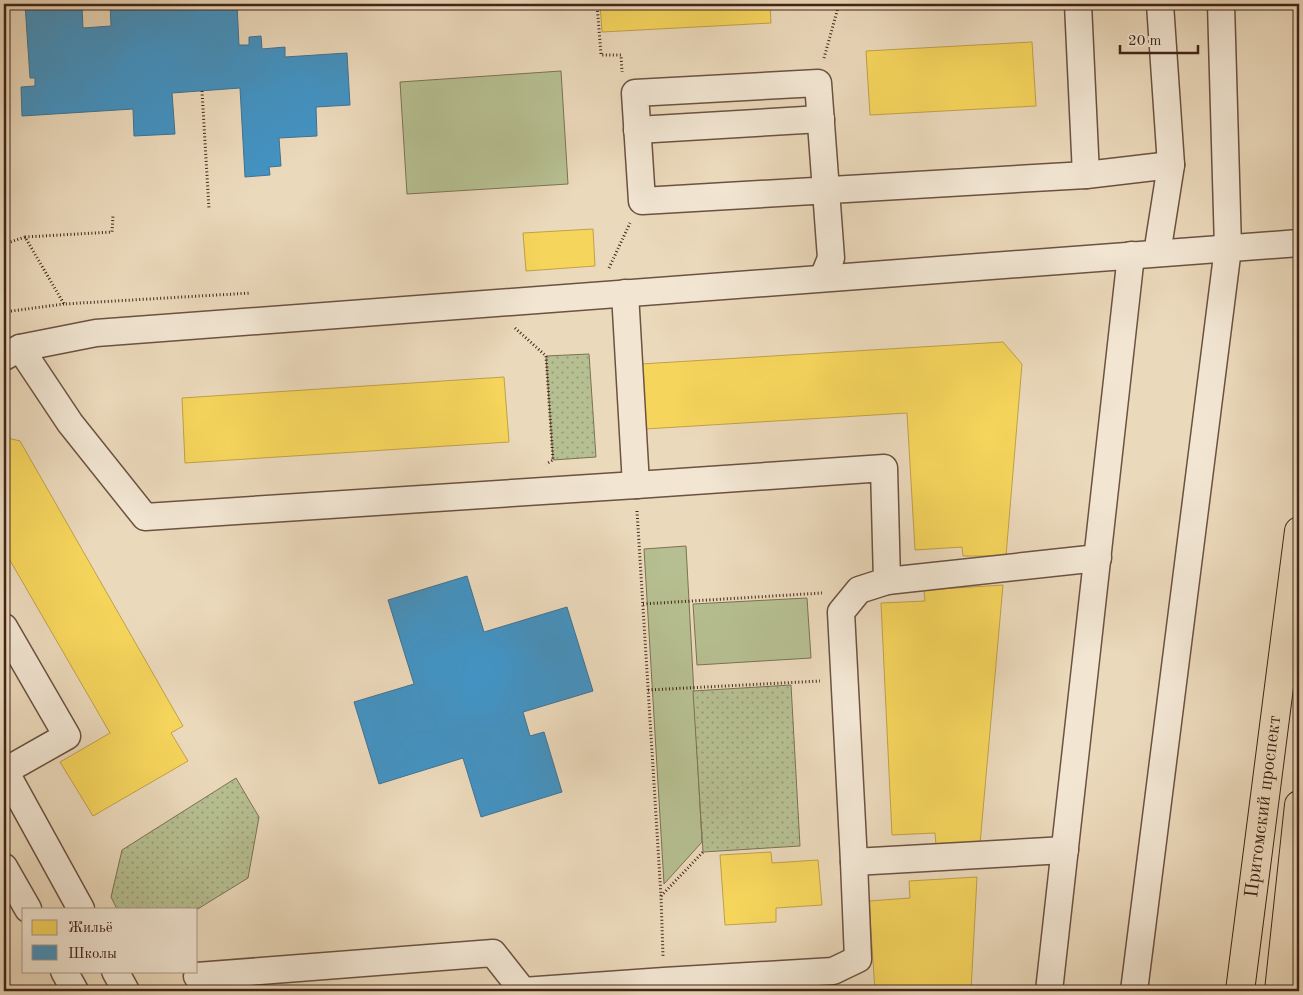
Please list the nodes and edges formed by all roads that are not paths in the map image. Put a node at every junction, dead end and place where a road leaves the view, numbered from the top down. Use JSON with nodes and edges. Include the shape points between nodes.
{"nodes":[{"id":1,"x":1078,"y":4,"type":"edge"},
{"id":2,"x":1160,"y":4,"type":"edge"},
{"id":3,"x":1221,"y":4,"type":"edge"},
{"id":4,"x":821,"y":119,"type":"junction"},
{"id":5,"x":637,"y":130,"type":"junction"},
{"id":6,"x":1171,"y":165,"type":"junction"},
{"id":7,"x":1086,"y":175,"type":"junction"},
{"id":8,"x":826,"y":190,"type":"junction"},
{"id":9,"x":1299,"y":242,"type":"edge"},
{"id":10,"x":1228,"y":248,"type":"junction"},
{"id":11,"x":1159,"y":253,"type":"junction"},
{"id":12,"x":1131,"y":255,"type":"junction"},
{"id":13,"x":823,"y":278,"type":"junction"},
{"id":14,"x":625,"y":293,"type":"junction"},
{"id":15,"x":12,"y":353,"type":"edge"},
{"id":16,"x":636,"y":485,"type":"junction"},
{"id":17,"x":1299,"y":531,"type":"edge"},
{"id":18,"x":1098,"y":558,"type":"junction"},
{"id":19,"x":887,"y":581,"type":"junction"},
{"id":20,"x":4,"y":627,"type":"edge"},
{"id":21,"x":1299,"y":805,"type":"edge"},
{"id":22,"x":1065,"y":850,"type":"junction"},
{"id":23,"x":854,"y":862,"type":"junction"},
{"id":24,"x":4,"y":867,"type":"edge"},
{"id":25,"x":27,"y":908,"type":"edge"},
{"id":26,"x":80,"y":908,"type":"edge"},
{"id":27,"x":65,"y":972,"type":"edge"},
{"id":28,"x":116,"y":972,"type":"edge"},
{"id":29,"x":197,"y":976,"type":"dead end"},
{"id":30,"x":75,"y":991,"type":"edge"},
{"id":31,"x":126,"y":991,"type":"edge"},
{"id":32,"x":523,"y":991,"type":"edge"},
{"id":33,"x":1049,"y":991,"type":"edge"},
{"id":34,"x":1134,"y":991,"type":"edge"},
{"id":35,"x":1240,"y":991,"type":"edge"},
{"id":36,"x":1279,"y":991,"type":"edge"}],
"edges":[{"from":1,"to":7,"type":"lane"},
{"from":2,"to":6,"type":"lane"},
{"from":3,"to":10,"type":"lane"},
{"from":4,"to":5,"type":"lane"},
{"from":4,"to":5,"type":"lane","via":[[818,83],[635,93]]},
{"from":4,"to":8,"type":"lane"},
{"from":5,"to":8,"type":"lane","via":[[642,201]]},
{"from":6,"to":7,"type":"lane"},
{"from":6,"to":11,"type":"lane"},
{"from":7,"to":8,"type":"lane"},
{"from":8,"to":13,"type":"lane","via":[[831,258]]},
{"from":9,"to":10,"type":"lane"},
{"from":10,"to":11,"type":"lane"},
{"from":10,"to":34,"type":"lane"},
{"from":11,"to":12,"type":"lane"},
{"from":12,"to":13,"type":"lane"},
{"from":12,"to":18,"type":"lane"},
{"from":13,"to":14,"type":"lane"},
{"from":14,"to":15,"type":"lane","via":[[96,333]]},
{"from":14,"to":16,"type":"lane"},
{"from":15,"to":16,"type":"lane","via":[[144,517]]},
{"from":16,"to":19,"type":"lane","via":[[884,468]]},
{"from":17,"to":35,"type":"main road","name":"Притомский проспект"},
{"from":18,"to":19,"type":"lane"},
{"from":18,"to":22,"type":"lane"},
{"from":19,"to":23,"type":"lane","via":[[859,590],[841,612]]},
{"from":20,"to":26,"type":"lane","via":[[67,736],[5,771]]},
{"from":21,"to":36,"type":"main road","name":"Притомский проспект"},
{"from":22,"to":23,"type":"lane"},
{"from":22,"to":33,"type":"lane"},
{"from":23,"to":32,"type":"lane","via":[[858,959],[833,971]]},
{"from":24,"to":25,"type":"lane"},
{"from":27,"to":30,"type":"lane"},
{"from":28,"to":31,"type":"lane"},
{"from":29,"to":32,"type":"lane","via":[[493,953]]}]}
